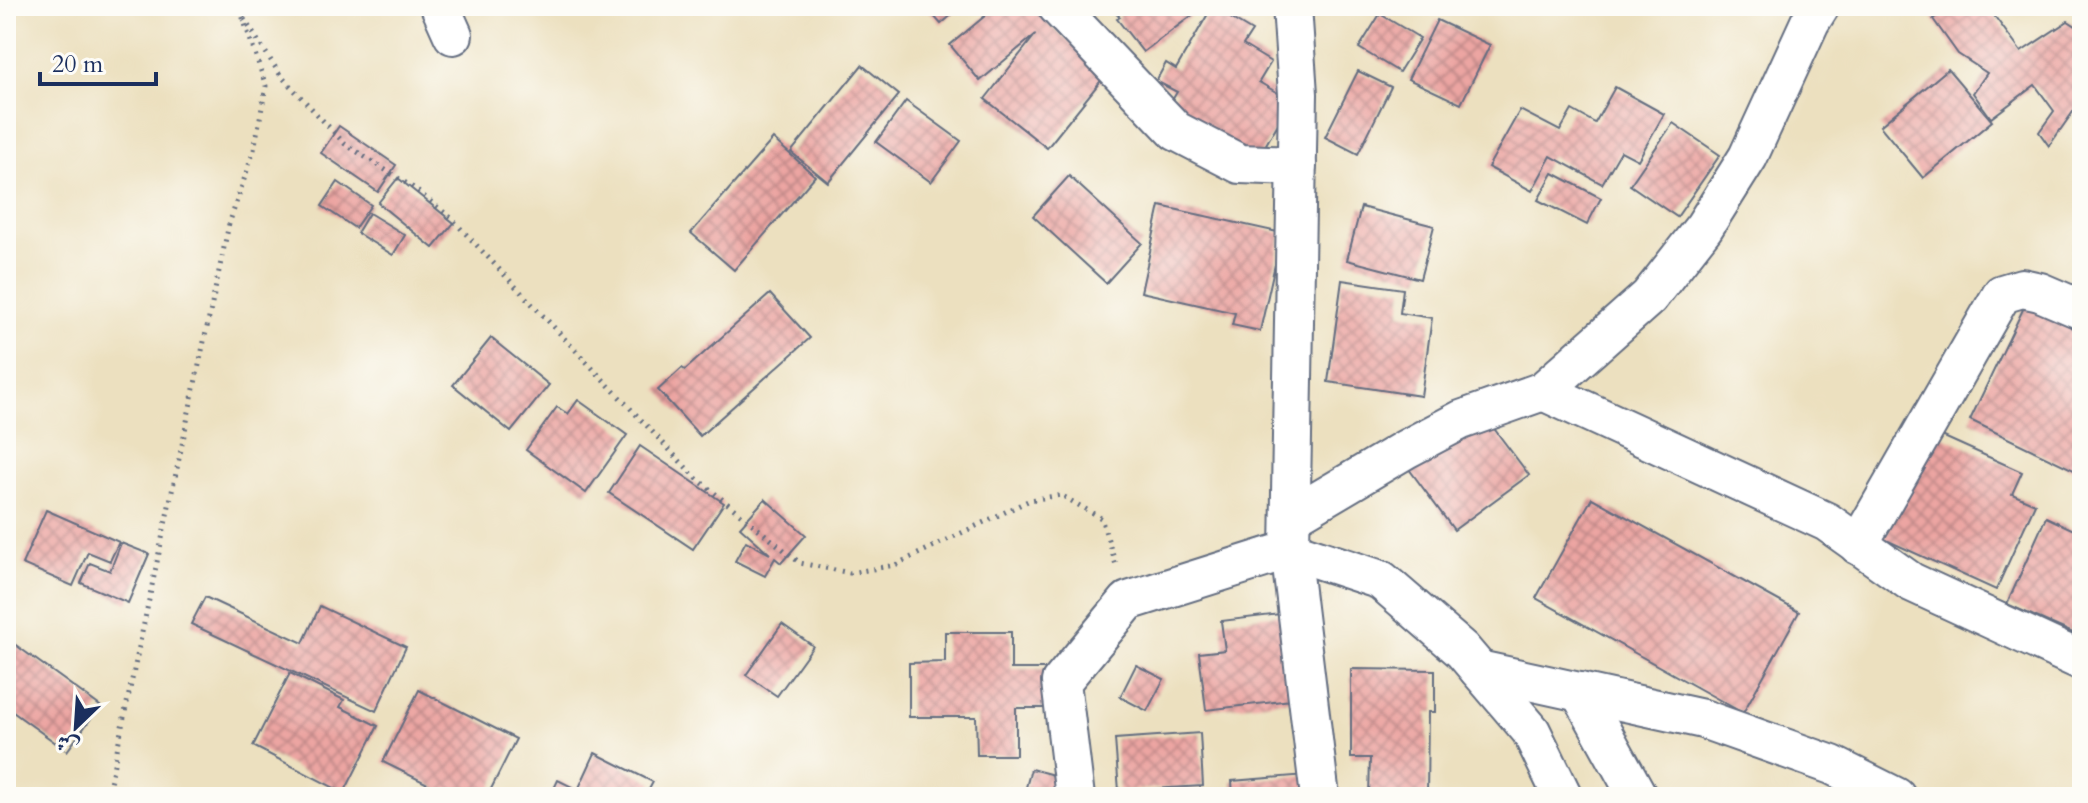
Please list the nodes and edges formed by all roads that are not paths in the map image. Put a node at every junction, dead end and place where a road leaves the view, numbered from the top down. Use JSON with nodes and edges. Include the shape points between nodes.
{"nodes":[{"id":1,"x":1057,"y":6,"type":"edge"},
{"id":2,"x":1292,"y":6,"type":"edge"},
{"id":3,"x":1820,"y":6,"type":"edge"},
{"id":4,"x":1297,"y":166,"type":"junction"},
{"id":5,"x":2082,"y":310,"type":"edge"},
{"id":6,"x":1543,"y":391,"type":"junction"},
{"id":7,"x":1291,"y":534,"type":"junction"},
{"id":8,"x":1858,"y":545,"type":"junction"},
{"id":9,"x":2082,"y":661,"type":"edge"},
{"id":10,"x":1479,"y":670,"type":"junction"},
{"id":11,"x":1580,"y":692,"type":"junction"},
{"id":12,"x":1075,"y":797,"type":"edge"},
{"id":13,"x":1320,"y":797,"type":"edge"},
{"id":14,"x":1563,"y":797,"type":"edge"},
{"id":15,"x":1638,"y":797,"type":"edge"},
{"id":16,"x":1896,"y":797,"type":"edge"}],
"edges":[{"from":1,"to":4,"type":"street","via":[[1176,131],[1240,164]]},
{"from":2,"to":4,"type":"street"},
{"from":3,"to":6,"type":"street","via":[[1748,157],[1704,227],[1649,297]]},
{"from":4,"to":7,"type":"street"},
{"from":5,"to":8,"type":"street","via":[[2022,288],[2002,294]]},
{"from":6,"to":7,"type":"street","via":[[1461,420],[1406,449]]},
{"from":6,"to":8,"type":"street","via":[[1827,522]]},
{"from":7,"to":10,"type":"street","via":[[1381,580]]},
{"from":7,"to":12,"type":"street","via":[[1128,601],[1061,682]]},
{"from":7,"to":13,"type":"street"},
{"from":8,"to":9,"type":"street","via":[[1911,582]]},
{"from":10,"to":11,"type":"street"},
{"from":10,"to":14,"type":"street","via":[[1531,731]]},
{"from":11,"to":15,"type":"street"},
{"from":11,"to":16,"type":"street","via":[[1703,719],[1832,765]]}]}
